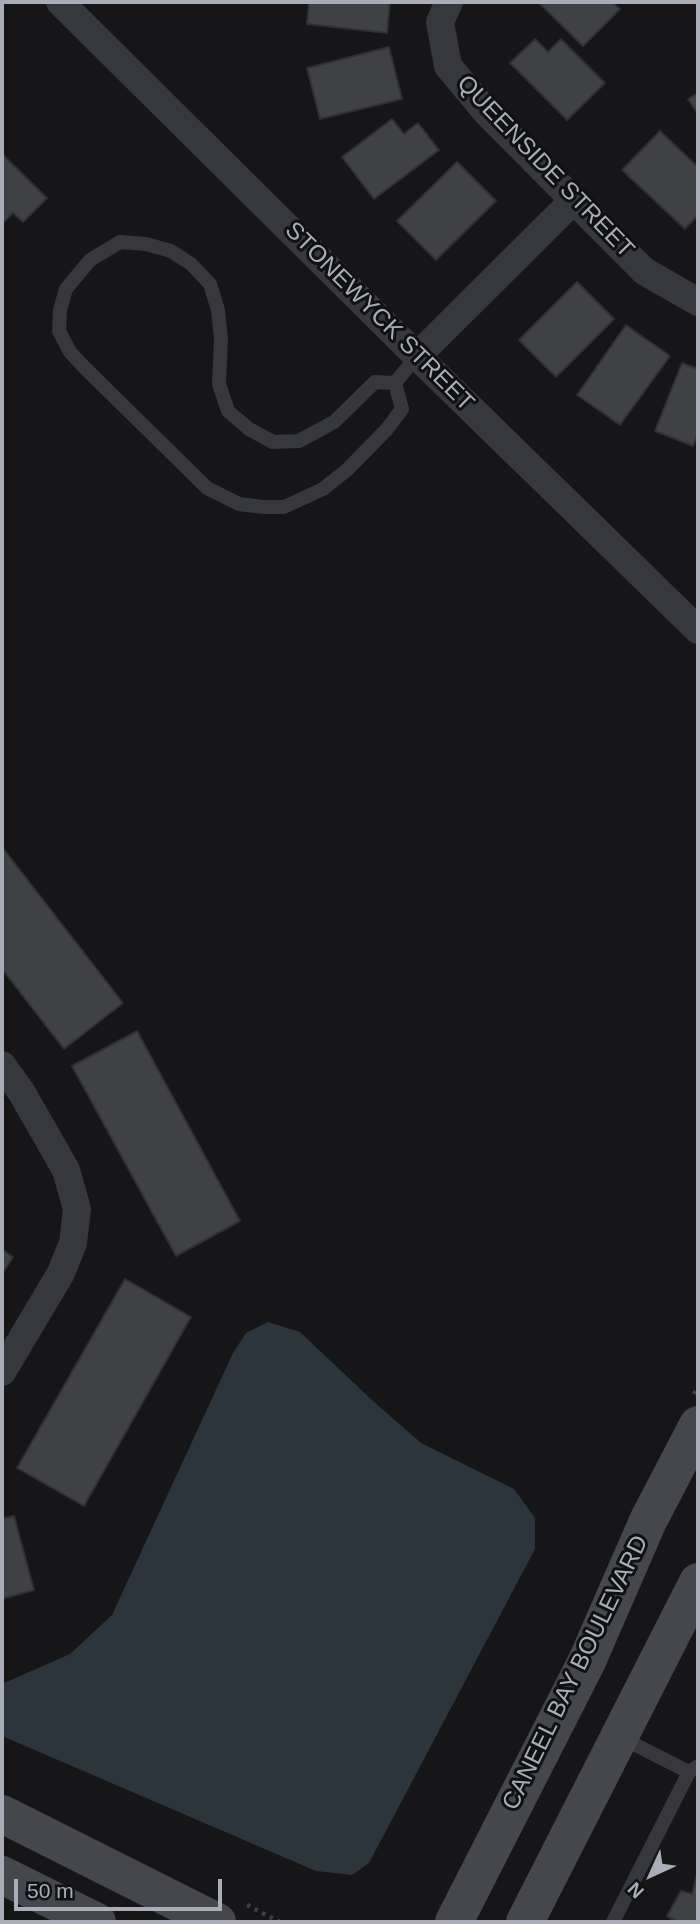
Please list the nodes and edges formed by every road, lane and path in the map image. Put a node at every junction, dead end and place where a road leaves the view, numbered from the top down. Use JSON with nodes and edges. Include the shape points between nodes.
{"nodes":[{"id":1,"x":60,"y":2,"type":"edge"},
{"id":2,"x":449,"y":2,"type":"edge"},
{"id":3,"x":574,"y":200,"type":"junction"},
{"id":4,"x":698,"y":302,"type":"edge"},
{"id":5,"x":418,"y":356,"type":"junction"},
{"id":6,"x":395,"y":383,"type":"junction"},
{"id":7,"x":698,"y":630,"type":"edge"},
{"id":8,"x":2,"y":1065,"type":"edge"},
{"id":9,"x":2,"y":1372,"type":"edge"},
{"id":10,"x":698,"y":1425,"type":"edge"},
{"id":11,"x":698,"y":1582,"type":"edge"},
{"id":12,"x":620,"y":1736,"type":"junction"},
{"id":13,"x":694,"y":1769,"type":"edge"},
{"id":14,"x":2,"y":1814,"type":"edge"},
{"id":15,"x":2,"y":1875,"type":"edge"},
{"id":16,"x":97,"y":1922,"type":"edge"},
{"id":17,"x":216,"y":1922,"type":"edge"},
{"id":18,"x":454,"y":1922,"type":"edge"},
{"id":19,"x":525,"y":1922,"type":"edge"},
{"id":20,"x":613,"y":1922,"type":"edge"}],
"edges":[{"from":1,"to":5,"type":"street","name":"STONEWYCK STREET"},
{"from":2,"to":3,"type":"street","name":"QUEENSIDE STREET","via":[[440,22],[448,66],[488,114]]},
{"from":3,"to":4,"type":"street","name":"QUEENSIDE STREET","via":[[644,271]]},
{"from":3,"to":5,"type":"street"},
{"from":5,"to":6,"type":"lane"},
{"from":5,"to":7,"type":"street","name":"STONEWYCK STREET"},
{"from":6,"to":6,"type":"lane","via":[[375,382],[334,422],[299,441],[273,442],[228,411],[219,384],[218,310],[210,284],[171,251],[120,242],[90,260],[66,289],[60,310],[59,331],[84,368],[207,488],[239,504],[284,507],[323,489],[348,469],[402,408]]},
{"from":8,"to":9,"type":"street","via":[[66,1170],[77,1209],[73,1243],[61,1273]]},
{"from":10,"to":18,"type":"street","name":"CANEEL BAY BOULEVARD","via":[[648,1521],[587,1661]]},
{"from":11,"to":12,"type":"street"},
{"from":12,"to":13,"type":"lane"},
{"from":12,"to":19,"type":"street"},
{"from":13,"to":20,"type":"lane"},
{"from":14,"to":17,"type":"street"},
{"from":15,"to":16,"type":"street"}]}
